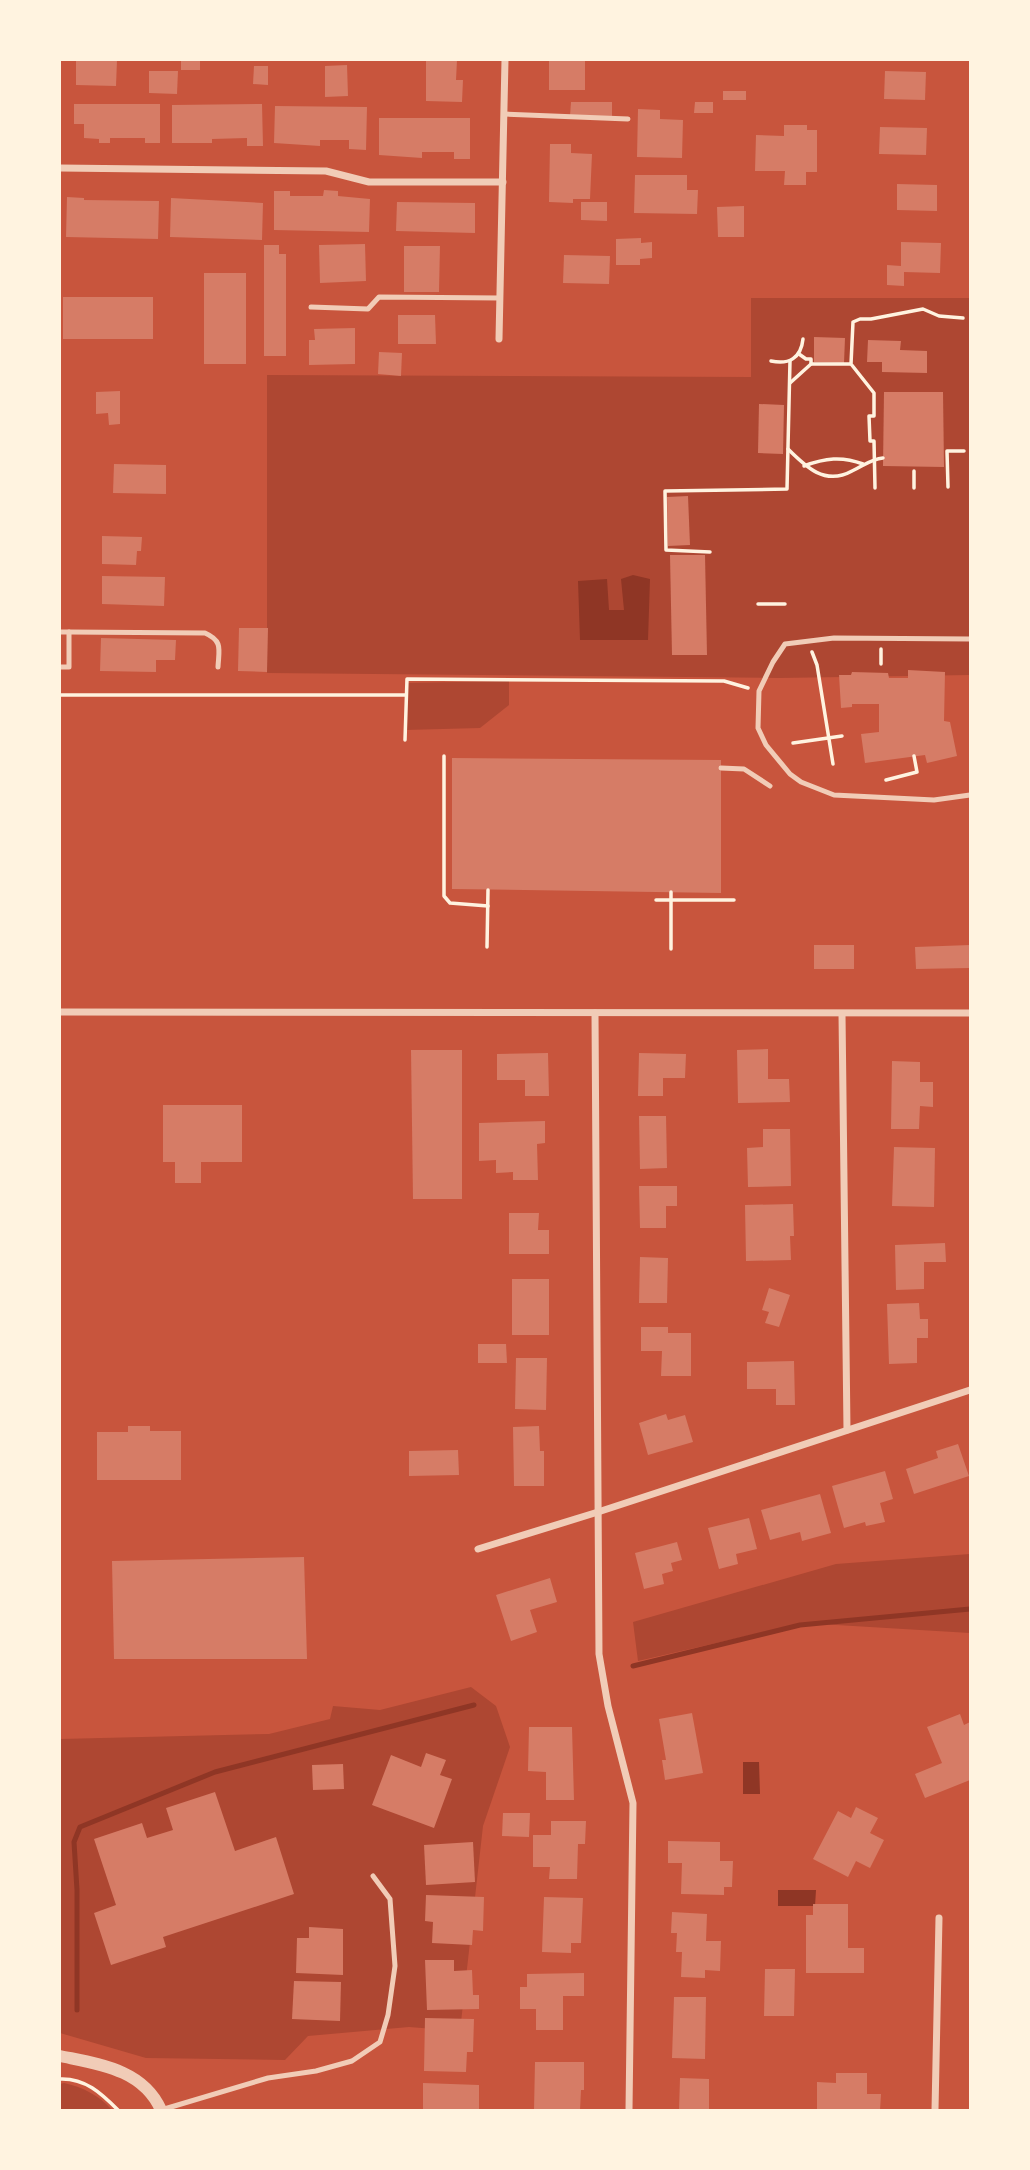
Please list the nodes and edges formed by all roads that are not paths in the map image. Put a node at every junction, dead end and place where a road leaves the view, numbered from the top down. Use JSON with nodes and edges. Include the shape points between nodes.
{"nodes":[{"id":1,"x":505,"y":60,"type":"edge"},
{"id":2,"x":503,"y":114,"type":"junction"},
{"id":3,"x":628,"y":119,"type":"dead end"},
{"id":4,"x":60,"y":168,"type":"edge"},
{"id":5,"x":503,"y":182,"type":"junction"},
{"id":6,"x":500,"y":298,"type":"junction"},
{"id":7,"x":311,"y":307,"type":"dead end"},
{"id":8,"x":499,"y":340,"type":"dead end"},
{"id":9,"x":60,"y":632,"type":"edge"},
{"id":10,"x":69,"y":632,"type":"junction"},
{"id":11,"x":971,"y":639,"type":"edge"},
{"id":12,"x":60,"y":667,"type":"edge"},
{"id":13,"x":218,"y":667,"type":"dead end"},
{"id":14,"x":721,"y":768,"type":"dead end"},
{"id":15,"x":770,"y":786,"type":"dead end"},
{"id":16,"x":971,"y":795,"type":"edge"},
{"id":17,"x":60,"y":1012,"type":"edge"},
{"id":18,"x":595,"y":1013,"type":"junction"},
{"id":19,"x":971,"y":1013,"type":"edge"},
{"id":20,"x":842,"y":1014,"type":"junction"},
{"id":21,"x":971,"y":1390,"type":"edge"},
{"id":22,"x":847,"y":1430,"type":"junction"},
{"id":23,"x":598,"y":1512,"type":"junction"},
{"id":24,"x":478,"y":1549,"type":"dead end"},
{"id":25,"x":373,"y":1876,"type":"dead end"},
{"id":26,"x":939,"y":1918,"type":"dead end"},
{"id":27,"x":60,"y":2056,"type":"edge"},
{"id":28,"x":161,"y":2110,"type":"edge"},
{"id":29,"x":629,"y":2110,"type":"edge"},
{"id":30,"x":935,"y":2110,"type":"edge"}],
"edges":[{"from":1,"to":2,"type":"street"},
{"from":2,"to":3,"type":"lane"},
{"from":2,"to":5,"type":"street"},
{"from":4,"to":5,"type":"street","via":[[326,171],[369,182]]},
{"from":5,"to":6,"type":"street"},
{"from":6,"to":7,"type":"lane","via":[[379,297],[368,309]]},
{"from":6,"to":8,"type":"street"},
{"from":9,"to":10,"type":"lane"},
{"from":10,"to":12,"type":"lane","via":[[69,667]]},
{"from":10,"to":13,"type":"lane","via":[[205,633],[219,643]]},
{"from":11,"to":16,"type":"lane","via":[[834,638],[785,644],[759,691],[758,728],[783,768],[801,782],[834,795],[934,800]]},
{"from":14,"to":15,"type":"lane","via":[[744,769]]},
{"from":17,"to":18,"type":"street"},
{"from":18,"to":20,"type":"street"},
{"from":18,"to":23,"type":"street"},
{"from":19,"to":20,"type":"street"},
{"from":20,"to":22,"type":"street"},
{"from":21,"to":22,"type":"street"},
{"from":22,"to":23,"type":"street"},
{"from":23,"to":24,"type":"street"},
{"from":23,"to":29,"type":"street","via":[[599,1654],[634,1803]]},
{"from":25,"to":28,"type":"lane","via":[[390,1899],[395,1966],[380,2042],[352,2062],[268,2078]]},
{"from":26,"to":30,"type":"street"},
{"from":27,"to":28,"type":"street","via":[[111,2067],[134,2078]]}]}
